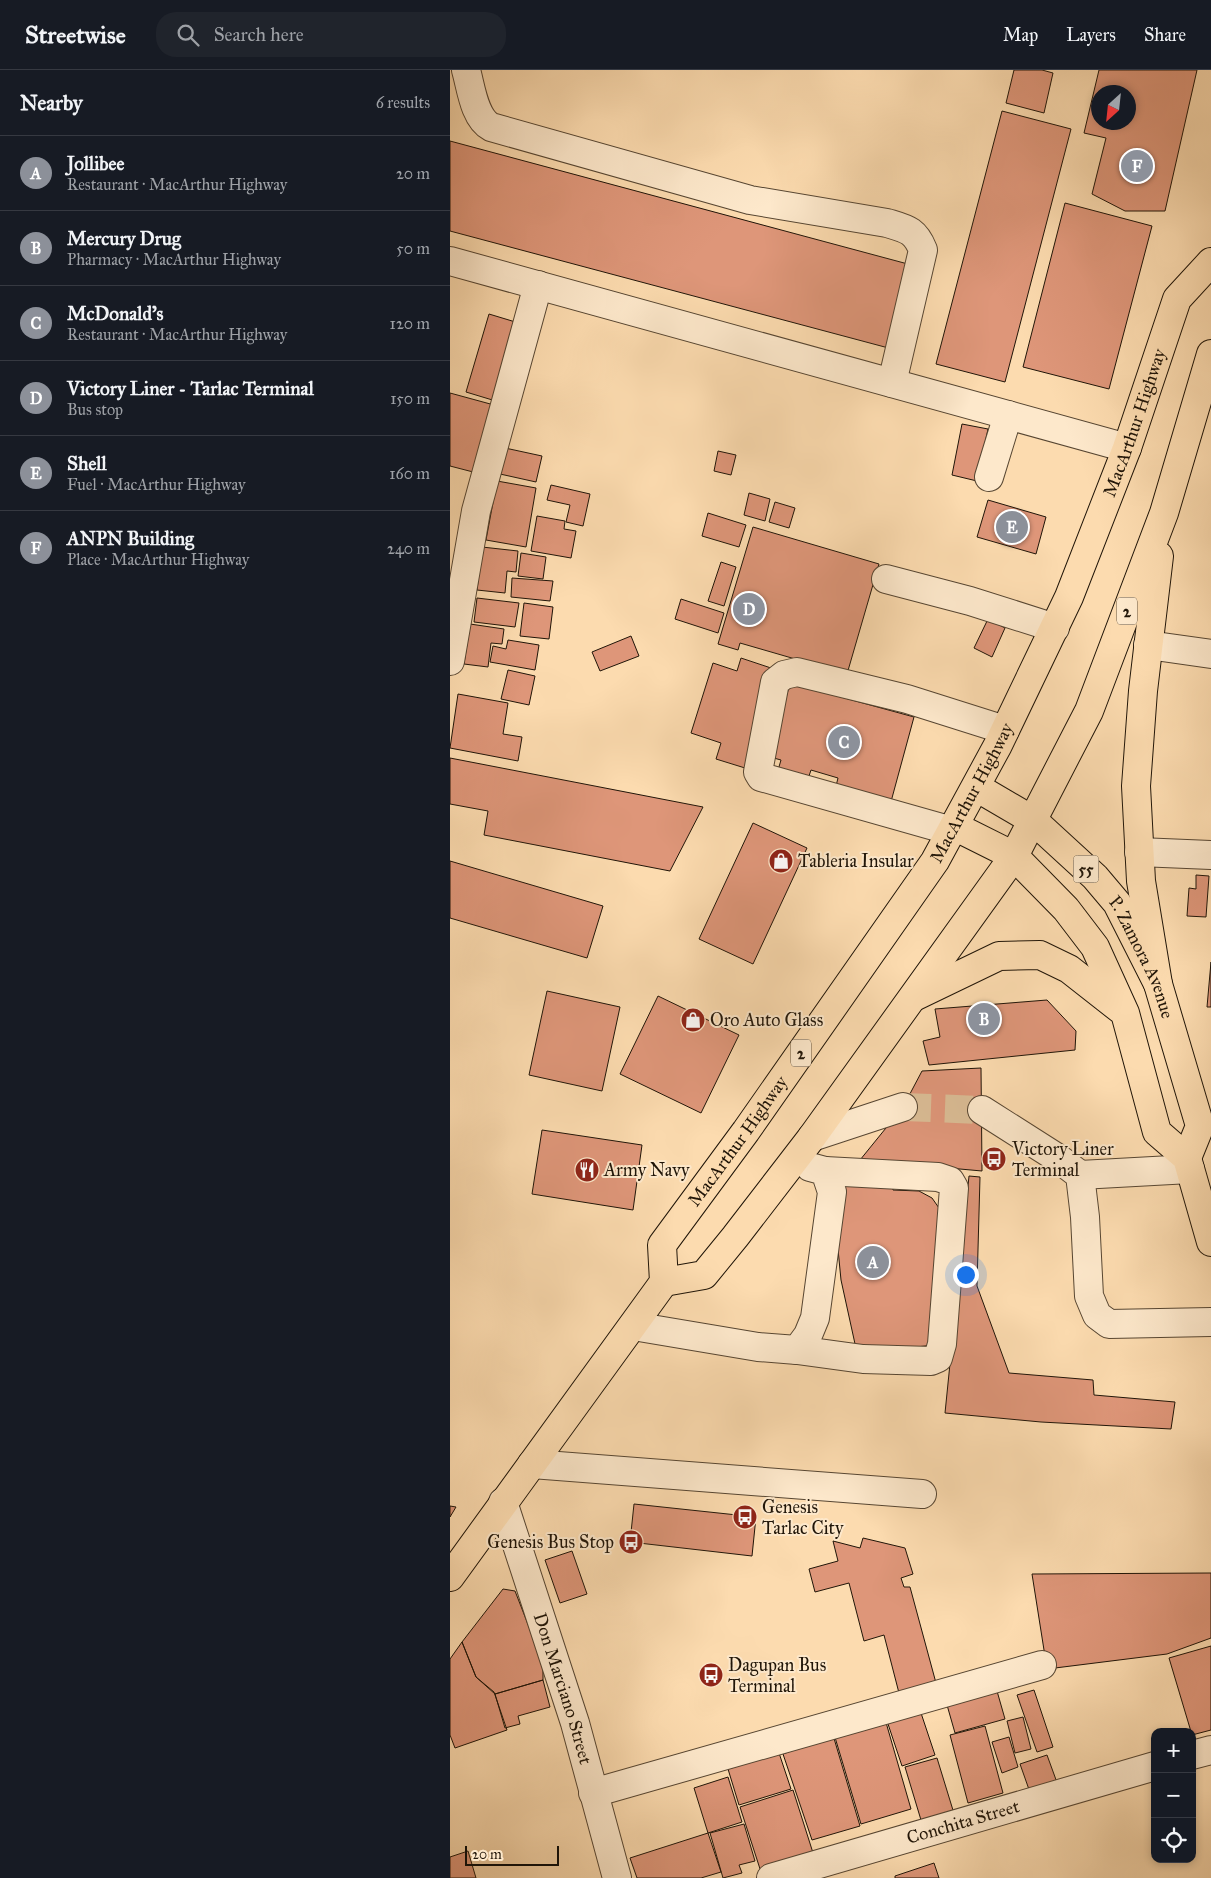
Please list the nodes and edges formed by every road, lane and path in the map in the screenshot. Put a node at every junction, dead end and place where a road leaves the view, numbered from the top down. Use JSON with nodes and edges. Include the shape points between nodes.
{"nodes":[{"id":1,"x":466,"y":70,"type":"edge"},
{"id":2,"x":450,"y":261,"type":"edge"},
{"id":3,"x":1211,"y":262,"type":"edge"},
{"id":4,"x":538,"y":285,"type":"junction"},
{"id":5,"x":1211,"y":354,"type":"edge"},
{"id":6,"x":892,"y":383,"type":"junction"},
{"id":7,"x":1008,"y":415,"type":"junction"},
{"id":8,"x":1127,"y":448,"type":"junction"},
{"id":9,"x":989,"y":477,"type":"dead end"},
{"id":10,"x":1164,"y":513,"type":"junction"},
{"id":11,"x":886,"y":579,"type":"dead end"},
{"id":12,"x":1055,"y":628,"type":"junction"},
{"id":13,"x":1148,"y":645,"type":"junction"},
{"id":14,"x":1211,"y":654,"type":"edge"},
{"id":15,"x":450,"y":660,"type":"edge"},
{"id":16,"x":1005,"y":730,"type":"junction"},
{"id":17,"x":976,"y":787,"type":"junction"},
{"id":18,"x":1034,"y":821,"type":"junction"},
{"id":19,"x":953,"y":828,"type":"junction"},
{"id":20,"x":1139,"y":852,"type":"junction"},
{"id":21,"x":1211,"y":855,"type":"edge"},
{"id":22,"x":1014,"y":856,"type":"junction"},
{"id":23,"x":1158,"y":984,"type":"junction"},
{"id":24,"x":913,"y":998,"type":"junction"},
{"id":25,"x":1125,"y":1012,"type":"junction"},
{"id":26,"x":903,"y":1107,"type":"tunnel mouth"},
{"id":27,"x":982,"y":1110,"type":"tunnel mouth"},
{"id":28,"x":812,"y":1137,"type":"junction"},
{"id":29,"x":791,"y":1163,"type":"junction"},
{"id":30,"x":1189,"y":1163,"type":"junction"},
{"id":31,"x":825,"y":1171,"type":"junction"},
{"id":32,"x":1080,"y":1176,"type":"junction"},
{"id":33,"x":1211,"y":1240,"type":"edge"},
{"id":34,"x":664,"y":1282,"type":"junction"},
{"id":35,"x":1211,"y":1322,"type":"edge"},
{"id":36,"x":633,"y":1326,"type":"junction"},
{"id":37,"x":797,"y":1350,"type":"junction"},
{"id":38,"x":532,"y":1464,"type":"junction"},
{"id":39,"x":922,"y":1494,"type":"dead end"},
{"id":40,"x":503,"y":1502,"type":"junction"},
{"id":41,"x":450,"y":1577,"type":"edge"},
{"id":42,"x":1042,"y":1665,"type":"dead end"},
{"id":43,"x":1211,"y":1750,"type":"edge"},
{"id":44,"x":1196,"y":1755,"type":"edge"},
{"id":45,"x":1151,"y":1767,"type":"edge"},
{"id":46,"x":593,"y":1793,"type":"junction"},
{"id":47,"x":617,"y":1878,"type":"edge"},
{"id":48,"x":771,"y":1878,"type":"edge"}],
"edges":[{"from":1,"to":6,"type":"street","via":[[478,111],[483,122],[491,127],[750,200],[907,229],[918,238],[923,250]]},
{"from":2,"to":4,"type":"street"},
{"from":3,"to":8,"type":"highway","name":"MacArthur Highway","number":"2","via":[[1177,299]]},
{"from":4,"to":6,"type":"street"},
{"from":4,"to":15,"type":"street","via":[[476,512]]},
{"from":5,"to":10,"type":"highway","number":"2"},
{"from":6,"to":7,"type":"street"},
{"from":7,"to":8,"type":"street"},
{"from":7,"to":9,"type":"street"},
{"from":8,"to":12,"type":"highway","name":"MacArthur Highway","number":"2"},
{"from":10,"to":13,"type":"highway"},
{"from":10,"to":18,"type":"highway","number":"2","via":[[1089,712]]},
{"from":11,"to":12,"type":"street"},
{"from":12,"to":16,"type":"highway","name":"MacArthur Highway","number":"2"},
{"from":13,"to":14,"type":"street"},
{"from":13,"to":20,"type":"highway","via":[[1136,786]]},
{"from":16,"to":17,"type":"highway","name":"MacArthur Highway","number":"2"},
{"from":16,"to":19,"type":"street","via":[[798,672],[784,675],[775,682],[758,772],[761,777]]},
{"from":17,"to":18,"type":"highway","name":"P. Zamora Avenue","number":"55"},
{"from":17,"to":19,"type":"highway","name":"MacArthur Highway","number":"2"},
{"from":18,"to":22,"type":"highway","number":"2"},
{"from":18,"to":23,"type":"highway","name":"P. Zamora Avenue","number":"55","via":[[1095,877],[1117,903]]},
{"from":19,"to":22,"type":"highway","name":"P. Zamora Avenue","number":"55"},
{"from":19,"to":34,"type":"highway","name":"MacArthur Highway","number":"2","via":[[920,884],[662,1244]]},
{"from":20,"to":21,"type":"street"},
{"from":20,"to":23,"type":"highway"},
{"from":22,"to":24,"type":"highway","number":"2"},
{"from":22,"to":25,"type":"highway","name":"P. Zamora Avenue","number":"55","via":[[1066,909],[1095,948]]},
{"from":23,"to":30,"type":"highway","name":"P. Zamora Avenue","number":"55","via":[[1200,1126]]},
{"from":24,"to":25,"type":"highway","via":[[998,956],[1040,955],[1069,969]]},
{"from":24,"to":28,"type":"highway","number":"2"},
{"from":25,"to":30,"type":"highway","name":"P. Zamora Avenue","number":"55","via":[[1157,1132]]},
{"from":26,"to":28,"type":"street"},
{"from":27,"to":32,"type":"street"},
{"from":28,"to":29,"type":"highway","number":"2"},
{"from":29,"to":31,"type":"street"},
{"from":29,"to":34,"type":"highway","number":"2","via":[[704,1275]]},
{"from":30,"to":32,"type":"street"},
{"from":30,"to":33,"type":"highway"},
{"from":31,"to":37,"type":"street","via":[[832,1192],[815,1318]]},
{"from":31,"to":37,"type":"street","via":[[938,1177],[950,1181],[954,1188],[942,1344],[938,1358],[931,1361],[863,1359]]},
{"from":32,"to":35,"type":"street","via":[[1088,1296],[1096,1315],[1109,1324]]},
{"from":34,"to":36,"type":"highway"},
{"from":36,"to":37,"type":"street","via":[[758,1347]]},
{"from":36,"to":38,"type":"highway"},
{"from":38,"to":39,"type":"street"},
{"from":38,"to":40,"type":"highway"},
{"from":40,"to":41,"type":"highway"},
{"from":40,"to":46,"type":"street","name":"Don Marciano Street","via":[[575,1723]]},
{"from":42,"to":46,"type":"street"},
{"from":43,"to":44,"type":"street"},
{"from":45,"to":48,"type":"street","name":"Conchita Street"},
{"from":46,"to":47,"type":"street","name":"Don Marciano Street"}]}
